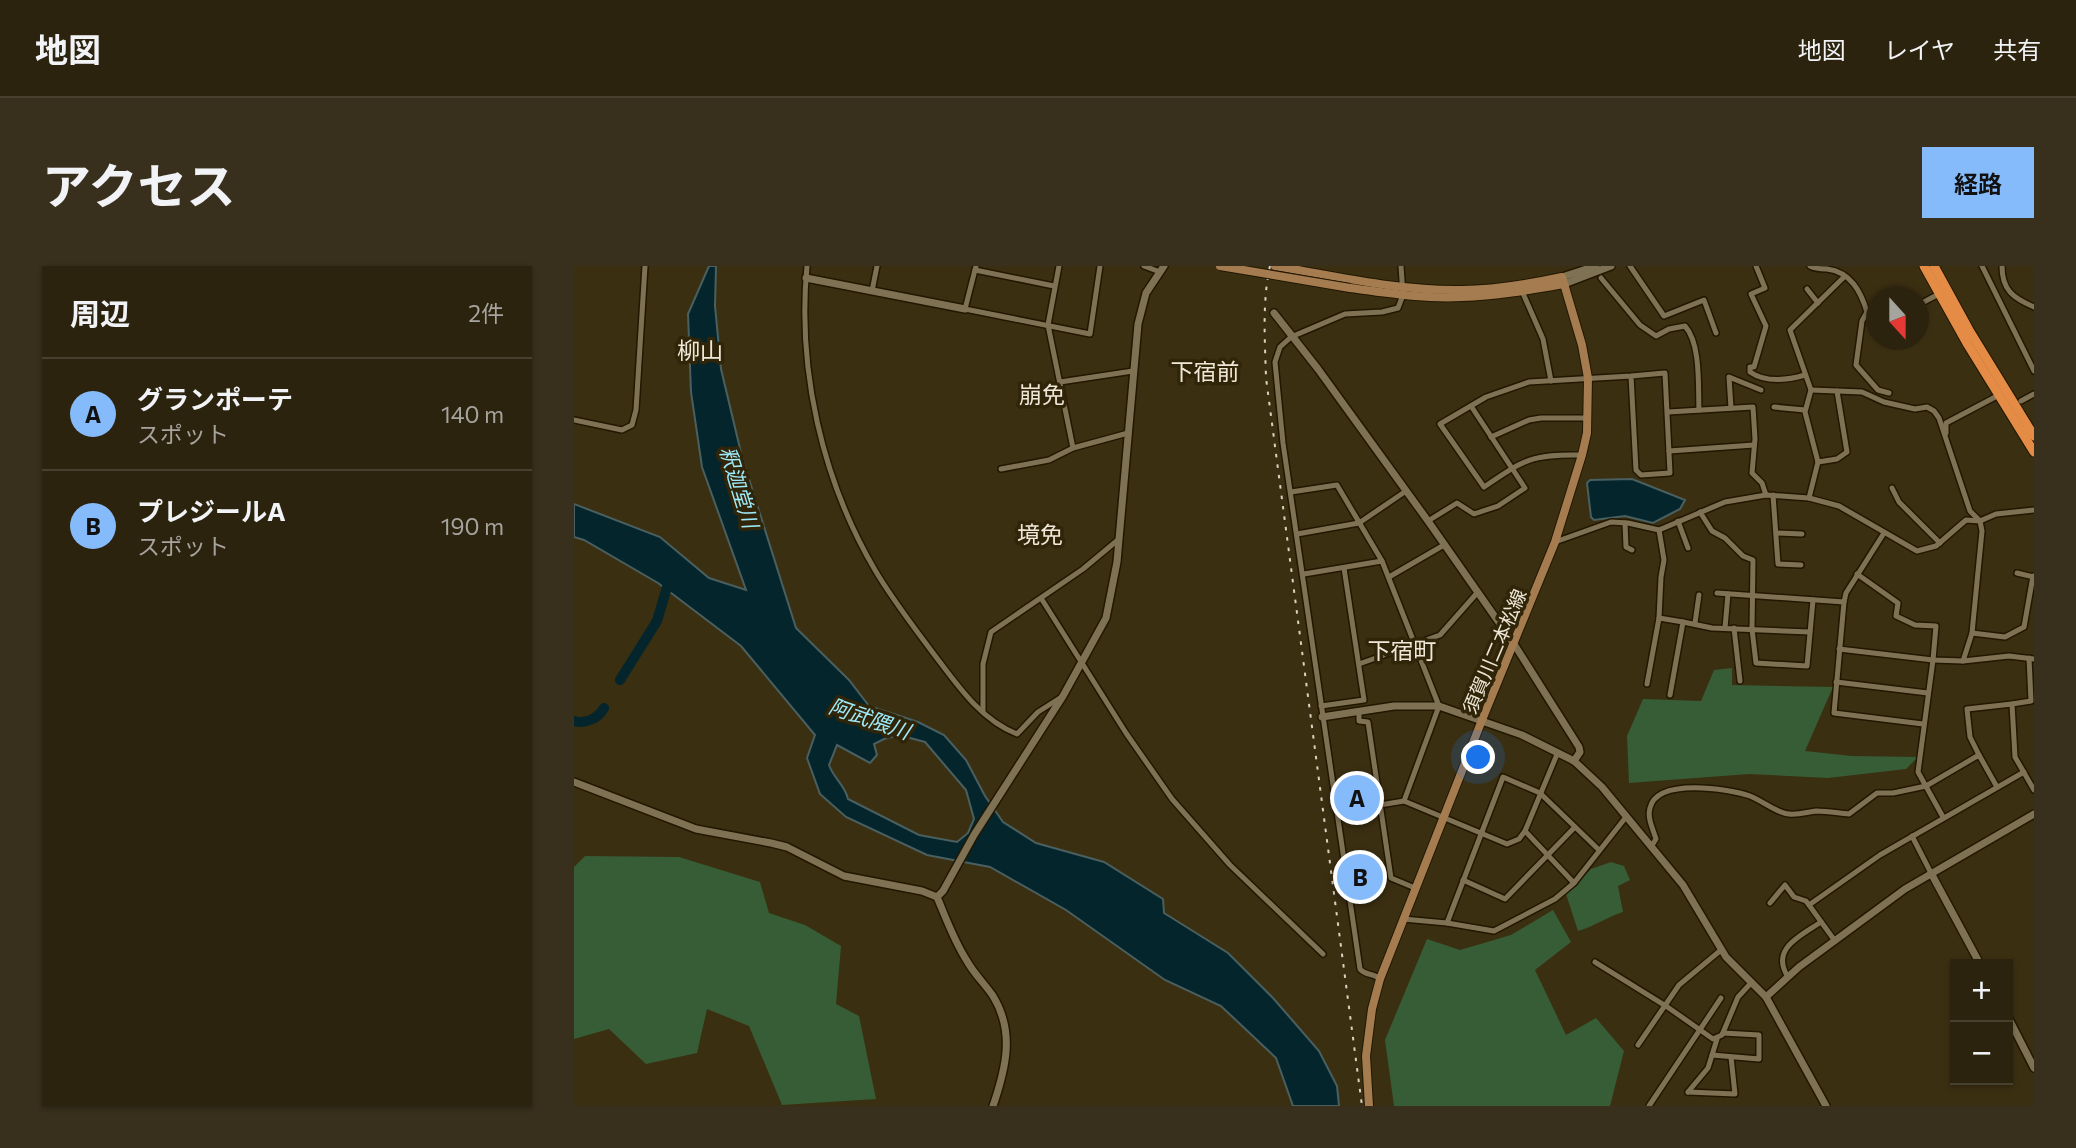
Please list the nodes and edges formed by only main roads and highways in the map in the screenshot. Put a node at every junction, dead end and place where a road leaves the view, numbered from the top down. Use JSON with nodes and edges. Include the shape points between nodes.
{"nodes":[{"id":1,"x":1220,"y":266,"type":"edge"},
{"id":2,"x":1275,"y":266,"type":"edge"},
{"id":3,"x":1924,"y":266,"type":"edge"},
{"id":4,"x":1934,"y":266,"type":"edge"},
{"id":5,"x":1563,"y":280,"type":"junction"},
{"id":6,"x":1350,"y":283,"type":"junction"},
{"id":7,"x":1403,"y":291,"type":"junction"},
{"id":8,"x":2034,"y":436,"type":"edge"},
{"id":9,"x":2034,"y":452,"type":"edge"},
{"id":10,"x":1369,"y":1106,"type":"edge"}],
"edges":[{"from":1,"to":6,"type":"main road","bridge":true},
{"from":2,"to":6,"type":"main road"},
{"from":3,"to":9,"type":"highway"},
{"from":4,"to":8,"type":"highway"},
{"from":5,"to":7,"type":"main road"},
{"from":5,"to":7,"type":"main road","via":[[1522,291],[1461,297]]},
{"from":5,"to":10,"type":"main road","name":"須賀川二本松線","via":[[1588,378],[1582,455],[1555,542],[1380,979],[1366,1056]]},
{"from":6,"to":7,"type":"main road"}]}
